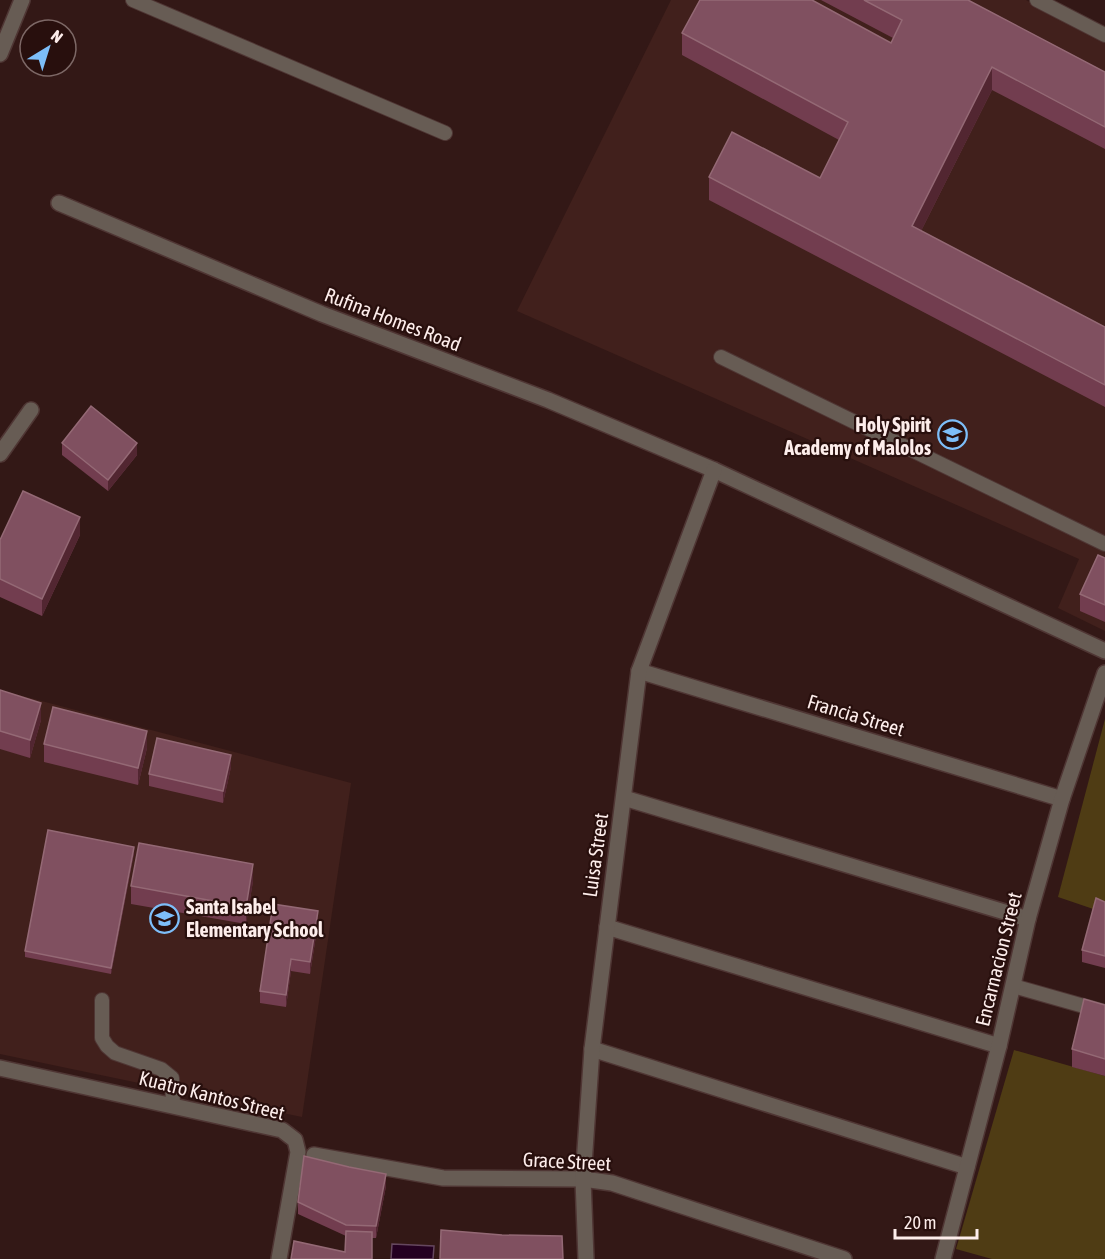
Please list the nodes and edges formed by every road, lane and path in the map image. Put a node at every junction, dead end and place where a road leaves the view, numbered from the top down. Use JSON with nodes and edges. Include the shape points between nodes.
{"nodes":[{"id":1,"x":22,"y":0,"type":"edge"},
{"id":2,"x":133,"y":0,"type":"edge"},
{"id":3,"x":1037,"y":0,"type":"edge"},
{"id":4,"x":1105,"y":35,"type":"edge"},
{"id":5,"x":0,"y":54,"type":"edge"},
{"id":6,"x":445,"y":133,"type":"dead end"},
{"id":7,"x":59,"y":203,"type":"dead end"},
{"id":8,"x":721,"y":357,"type":"dead end"},
{"id":9,"x":31,"y":410,"type":"dead end"},
{"id":10,"x":0,"y":454,"type":"edge"},
{"id":11,"x":714,"y":470,"type":"junction"},
{"id":12,"x":1105,"y":544,"type":"edge"},
{"id":13,"x":1105,"y":651,"type":"edge"},
{"id":14,"x":639,"y":671,"type":"junction"},
{"id":15,"x":1105,"y":673,"type":"edge"},
{"id":16,"x":624,"y":798,"type":"junction"},
{"id":17,"x":1062,"y":800,"type":"junction"},
{"id":18,"x":1028,"y":919,"type":"junction"},
{"id":19,"x":607,"y":927,"type":"junction"},
{"id":20,"x":1013,"y":986,"type":"junction"},
{"id":21,"x":102,"y":1000,"type":"dead end"},
{"id":22,"x":1105,"y":1012,"type":"edge"},
{"id":23,"x":999,"y":1046,"type":"junction"},
{"id":24,"x":592,"y":1049,"type":"junction"},
{"id":25,"x":0,"y":1068,"type":"edge"},
{"id":26,"x":173,"y":1105,"type":"junction"},
{"id":27,"x":314,"y":1155,"type":"dead end"},
{"id":28,"x":967,"y":1167,"type":"junction"},
{"id":29,"x":584,"y":1179,"type":"junction"},
{"id":30,"x":279,"y":1259,"type":"edge"},
{"id":31,"x":586,"y":1259,"type":"edge"},
{"id":32,"x":844,"y":1259,"type":"edge"},
{"id":33,"x":944,"y":1259,"type":"edge"}],
"edges":[{"from":1,"to":5,"type":"street"},
{"from":2,"to":6,"type":"lane"},
{"from":3,"to":4,"type":"lane"},
{"from":7,"to":11,"type":"street","name":"Rufina Homes Road","via":[[321,314],[548,400]]},
{"from":8,"to":12,"type":"lane"},
{"from":9,"to":10,"type":"street"},
{"from":11,"to":13,"type":"street","name":"Rufina Homes Road"},
{"from":11,"to":14,"type":"street","name":"Luisa Street"},
{"from":14,"to":16,"type":"street","name":"Luisa Street"},
{"from":14,"to":17,"type":"street","name":"Francia Street"},
{"from":15,"to":17,"type":"street","name":"Encarnacion Street"},
{"from":16,"to":18,"type":"street"},
{"from":16,"to":19,"type":"street","name":"Luisa Street"},
{"from":17,"to":18,"type":"street","name":"Encarnacion Street"},
{"from":18,"to":20,"type":"street","name":"Encarnacion Street"},
{"from":19,"to":23,"type":"street"},
{"from":19,"to":24,"type":"street","name":"Luisa Street"},
{"from":20,"to":22,"type":"lane"},
{"from":20,"to":23,"type":"street","name":"Encarnacion Street"},
{"from":21,"to":26,"type":"lane","via":[[102,1038],[107,1046],[115,1053],[161,1069],[172,1078]]},
{"from":23,"to":28,"type":"street","name":"Encarnacion Street"},
{"from":24,"to":28,"type":"street"},
{"from":24,"to":29,"type":"street","name":"Luisa Street"},
{"from":25,"to":26,"type":"street","name":"Kuatro Kantos Street"},
{"from":26,"to":30,"type":"street","name":"Kuatro Kantos Street","via":[[282,1130],[295,1140],[298,1152]]},
{"from":27,"to":29,"type":"street","name":"Grace Street","via":[[443,1178]]},
{"from":28,"to":33,"type":"street","name":"Encarnacion Street"},
{"from":29,"to":31,"type":"street","name":"Luisa Street"},
{"from":29,"to":32,"type":"street","name":"Grace Street","via":[[612,1183]]}]}
